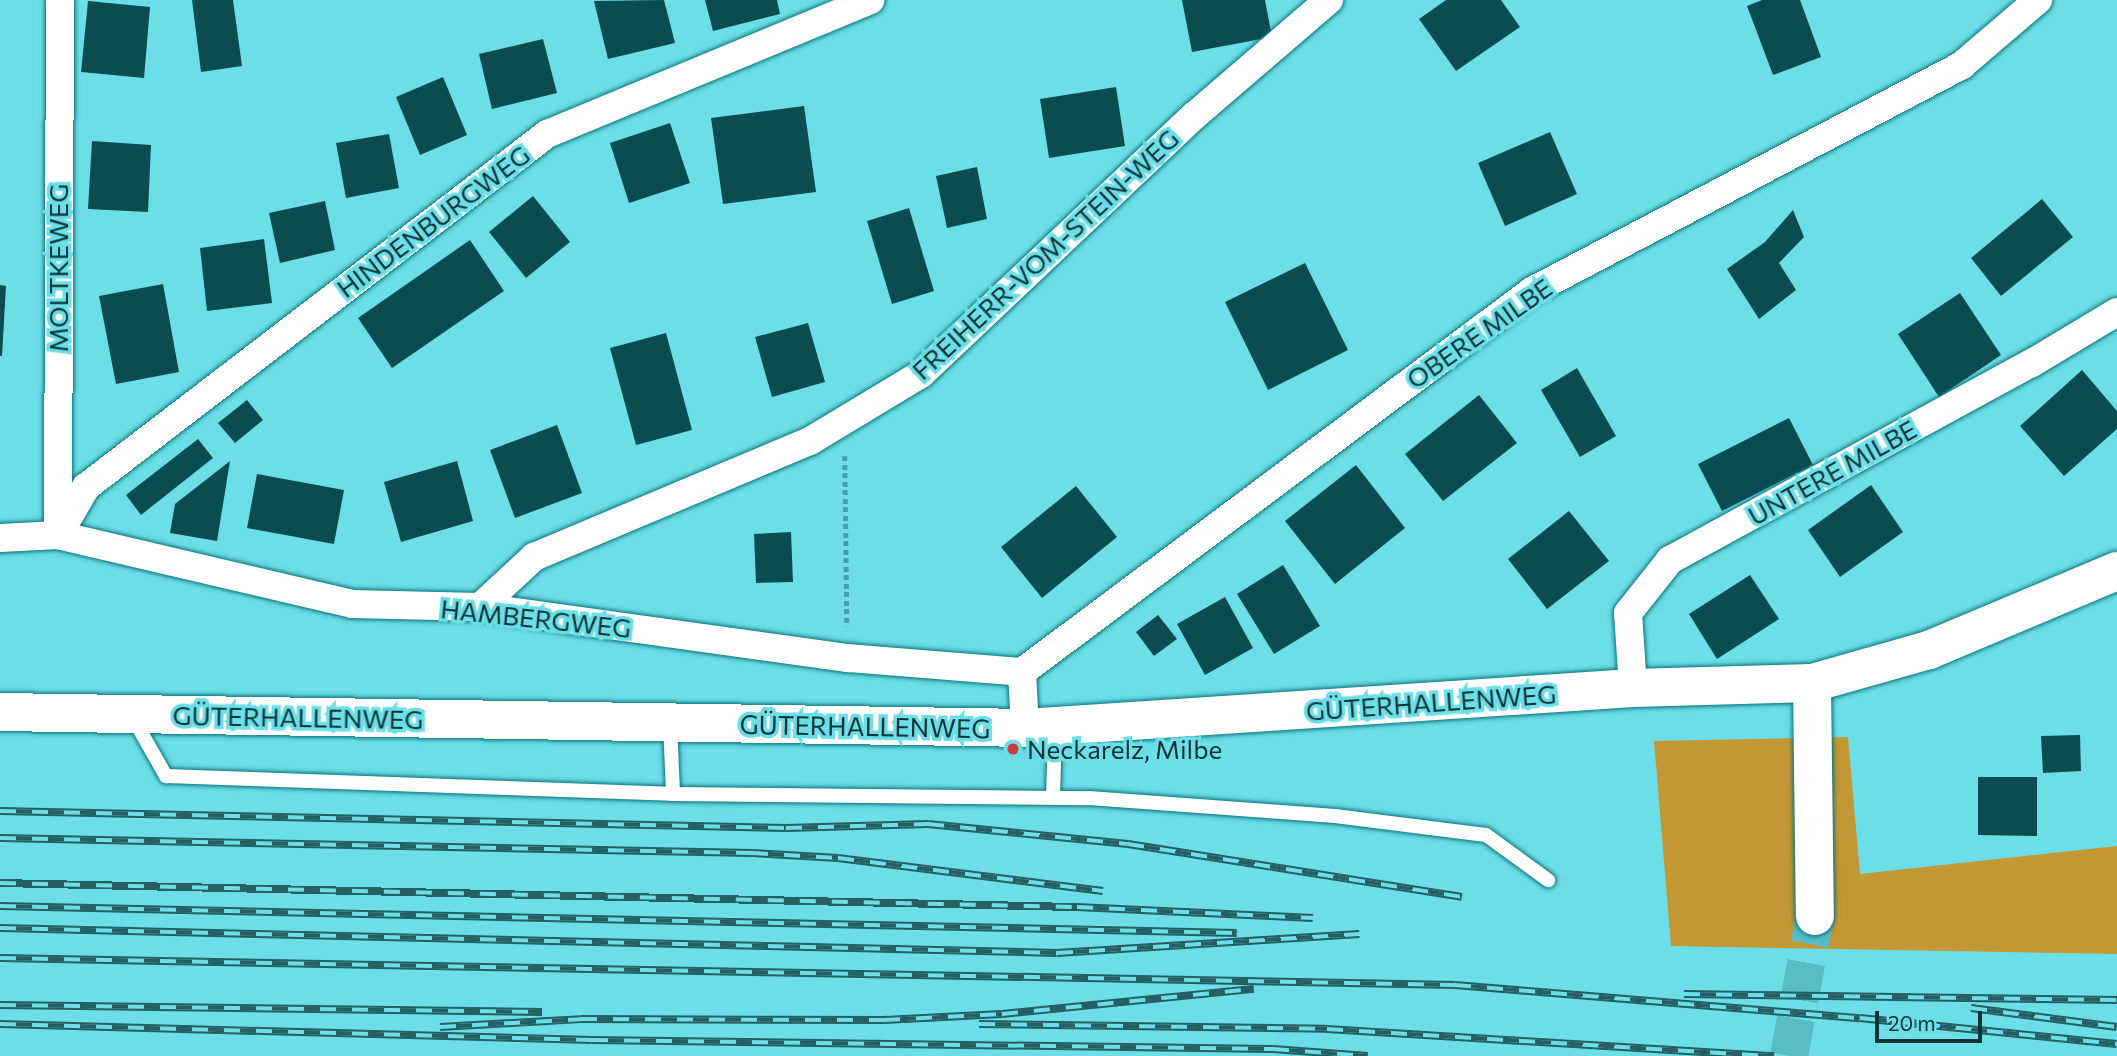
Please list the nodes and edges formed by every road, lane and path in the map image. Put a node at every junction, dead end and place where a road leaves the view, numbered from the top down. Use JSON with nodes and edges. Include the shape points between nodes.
{"nodes":[{"id":1,"x":60,"y":0,"type":"edge"},
{"id":2,"x":870,"y":0,"type":"edge"},
{"id":3,"x":1329,"y":0,"type":"edge"},
{"id":4,"x":2038,"y":0,"type":"edge"},
{"id":5,"x":2117,"y":312,"type":"edge"},
{"id":6,"x":845,"y":421,"type":"junction"},
{"id":7,"x":58,"y":535,"type":"junction"},
{"id":8,"x":0,"y":538,"type":"edge"},
{"id":9,"x":2117,"y":571,"type":"edge"},
{"id":10,"x":480,"y":607,"type":"junction"},
{"id":11,"x":848,"y":658,"type":"junction"},
{"id":12,"x":1022,"y":672,"type":"junction"},
{"id":13,"x":1812,"y":683,"type":"junction"},
{"id":14,"x":1633,"y":688,"type":"junction"},
{"id":15,"x":0,"y":712,"type":"edge"},
{"id":16,"x":131,"y":714,"type":"junction"},
{"id":17,"x":670,"y":723,"type":"junction"},
{"id":18,"x":1040,"y":727,"type":"junction"},
{"id":19,"x":673,"y":794,"type":"junction"},
{"id":20,"x":1053,"y":797,"type":"junction"},
{"id":21,"x":1548,"y":880,"type":"dead end"},
{"id":22,"x":1815,"y":916,"type":"tunnel mouth"}],
"edges":[{"from":1,"to":7,"type":"street","name":"MOLTKEWEG"},
{"from":2,"to":7,"type":"street","name":"HINDENBURGWEG","via":[[547,134],[86,487]]},
{"from":3,"to":6,"type":"street","name":"FREIHERR-VOM-STEIN-WEG","via":[[1194,116],[921,374]]},
{"from":4,"to":12,"type":"street","name":"OBERE MILBE","via":[[1962,65],[1532,291]]},
{"from":5,"to":14,"type":"street","name":"UNTERE MILBE","via":[[1671,560],[1628,612]]},
{"from":6,"to":10,"type":"street","name":"FREIHERR-VOM-STEIN-WEG","via":[[810,441],[534,557]]},
{"from":6,"to":11,"type":"path"},
{"from":7,"to":8,"type":"street","name":"HAMBERGWEG"},
{"from":7,"to":10,"type":"street","name":"HAMBERGWEG","via":[[352,604]]},
{"from":9,"to":13,"type":"street","name":"GÜTERHALLENWEG","via":[[1929,650]]},
{"from":10,"to":11,"type":"street","name":"HAMBERGWEG"},
{"from":11,"to":12,"type":"street","name":"HAMBERGWEG"},
{"from":12,"to":18,"type":"street"},
{"from":13,"to":14,"type":"street","name":"GÜTERHALLENWEG"},
{"from":13,"to":22,"type":"street"},
{"from":14,"to":18,"type":"street","name":"GÜTERHALLENWEG"},
{"from":15,"to":16,"type":"street","name":"GÜTERHALLENWEG"},
{"from":16,"to":17,"type":"street","name":"GÜTERHALLENWEG"},
{"from":16,"to":19,"type":"lane","via":[[166,776]]},
{"from":17,"to":18,"type":"street","name":"GÜTERHALLENWEG"},
{"from":17,"to":19,"type":"lane"},
{"from":18,"to":20,"type":"lane"},
{"from":19,"to":20,"type":"lane"},
{"from":20,"to":21,"type":"lane","via":[[1335,816],[1486,835]]}]}
